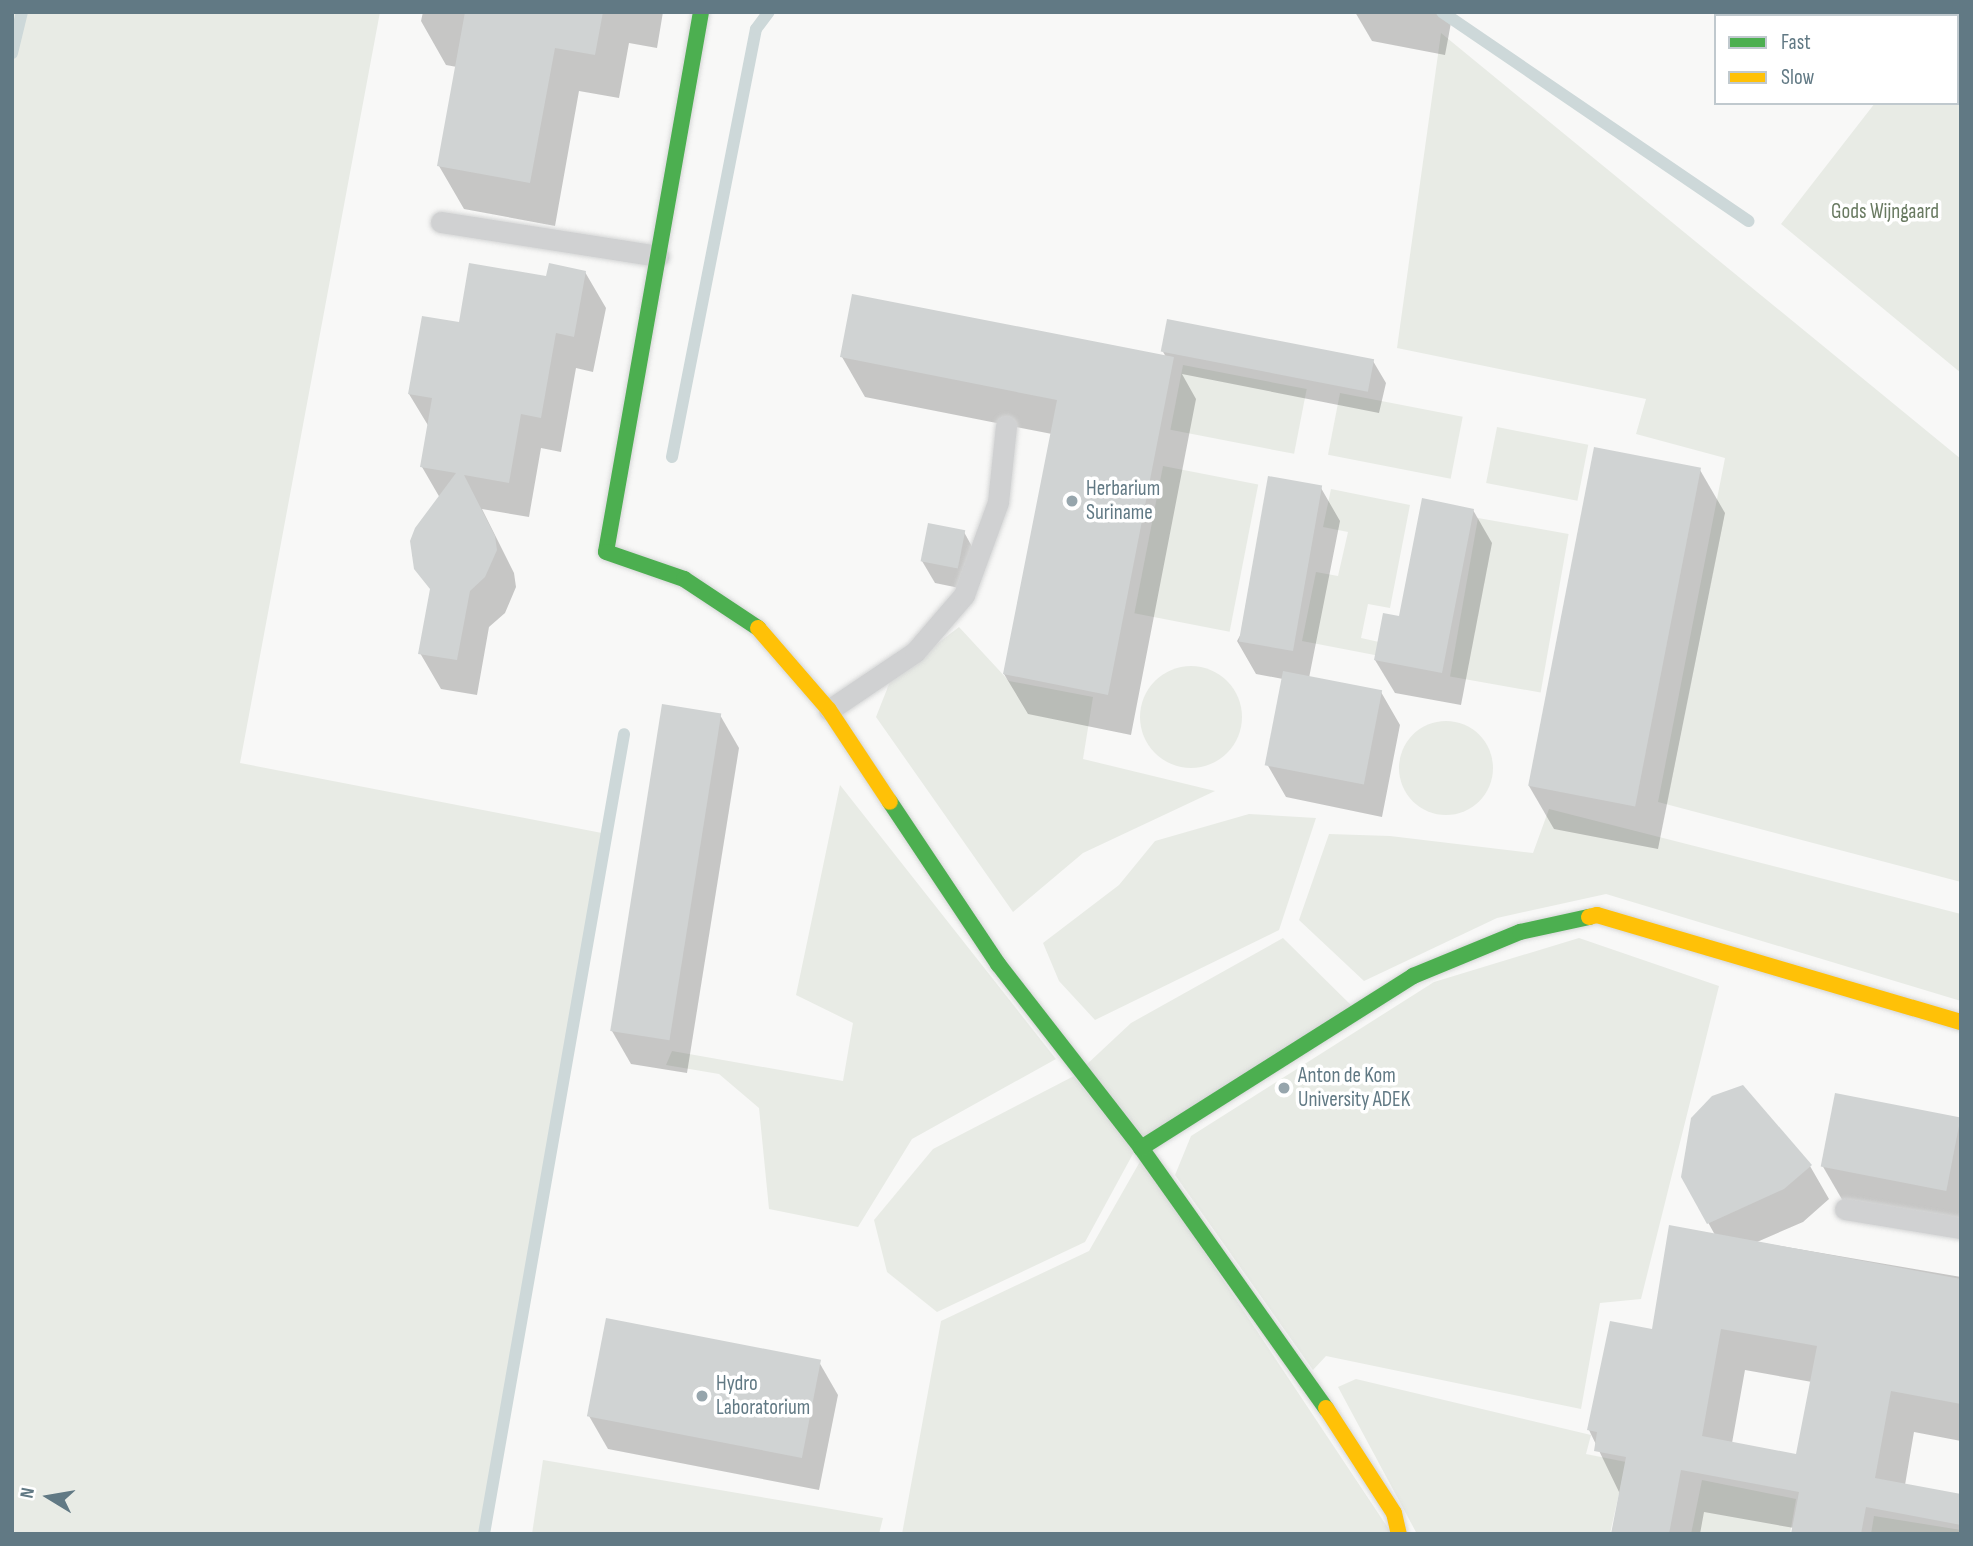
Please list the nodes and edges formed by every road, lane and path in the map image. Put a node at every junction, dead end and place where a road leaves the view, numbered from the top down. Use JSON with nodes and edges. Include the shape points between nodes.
{"nodes":[{"id":1,"x":701,"y":12,"type":"edge"},
{"id":2,"x":441,"y":222,"type":"dead end"},
{"id":3,"x":658,"y":256,"type":"junction"},
{"id":4,"x":1006,"y":426,"type":"dead end"},
{"id":5,"x":829,"y":710,"type":"junction"},
{"id":6,"x":1961,"y":1022,"type":"edge"},
{"id":7,"x":1141,"y":1148,"type":"junction"},
{"id":8,"x":1845,"y":1209,"type":"dead end"},
{"id":9,"x":1961,"y":1228,"type":"edge"},
{"id":10,"x":1399,"y":1534,"type":"edge"}],
"edges":[{"from":1,"to":3,"type":"street"},
{"from":2,"to":3,"type":"lane"},
{"from":3,"to":5,"type":"street","via":[[606,552],[684,579],[752,620]]},
{"from":4,"to":5,"type":"lane","via":[[998,502],[964,595],[915,652]]},
{"from":5,"to":7,"type":"street","via":[[998,964]]},
{"from":6,"to":7,"type":"street","via":[[1597,915],[1520,932],[1413,976]]},
{"from":7,"to":10,"type":"street","via":[[1310,1383],[1394,1514]]},
{"from":8,"to":9,"type":"lane"}]}
